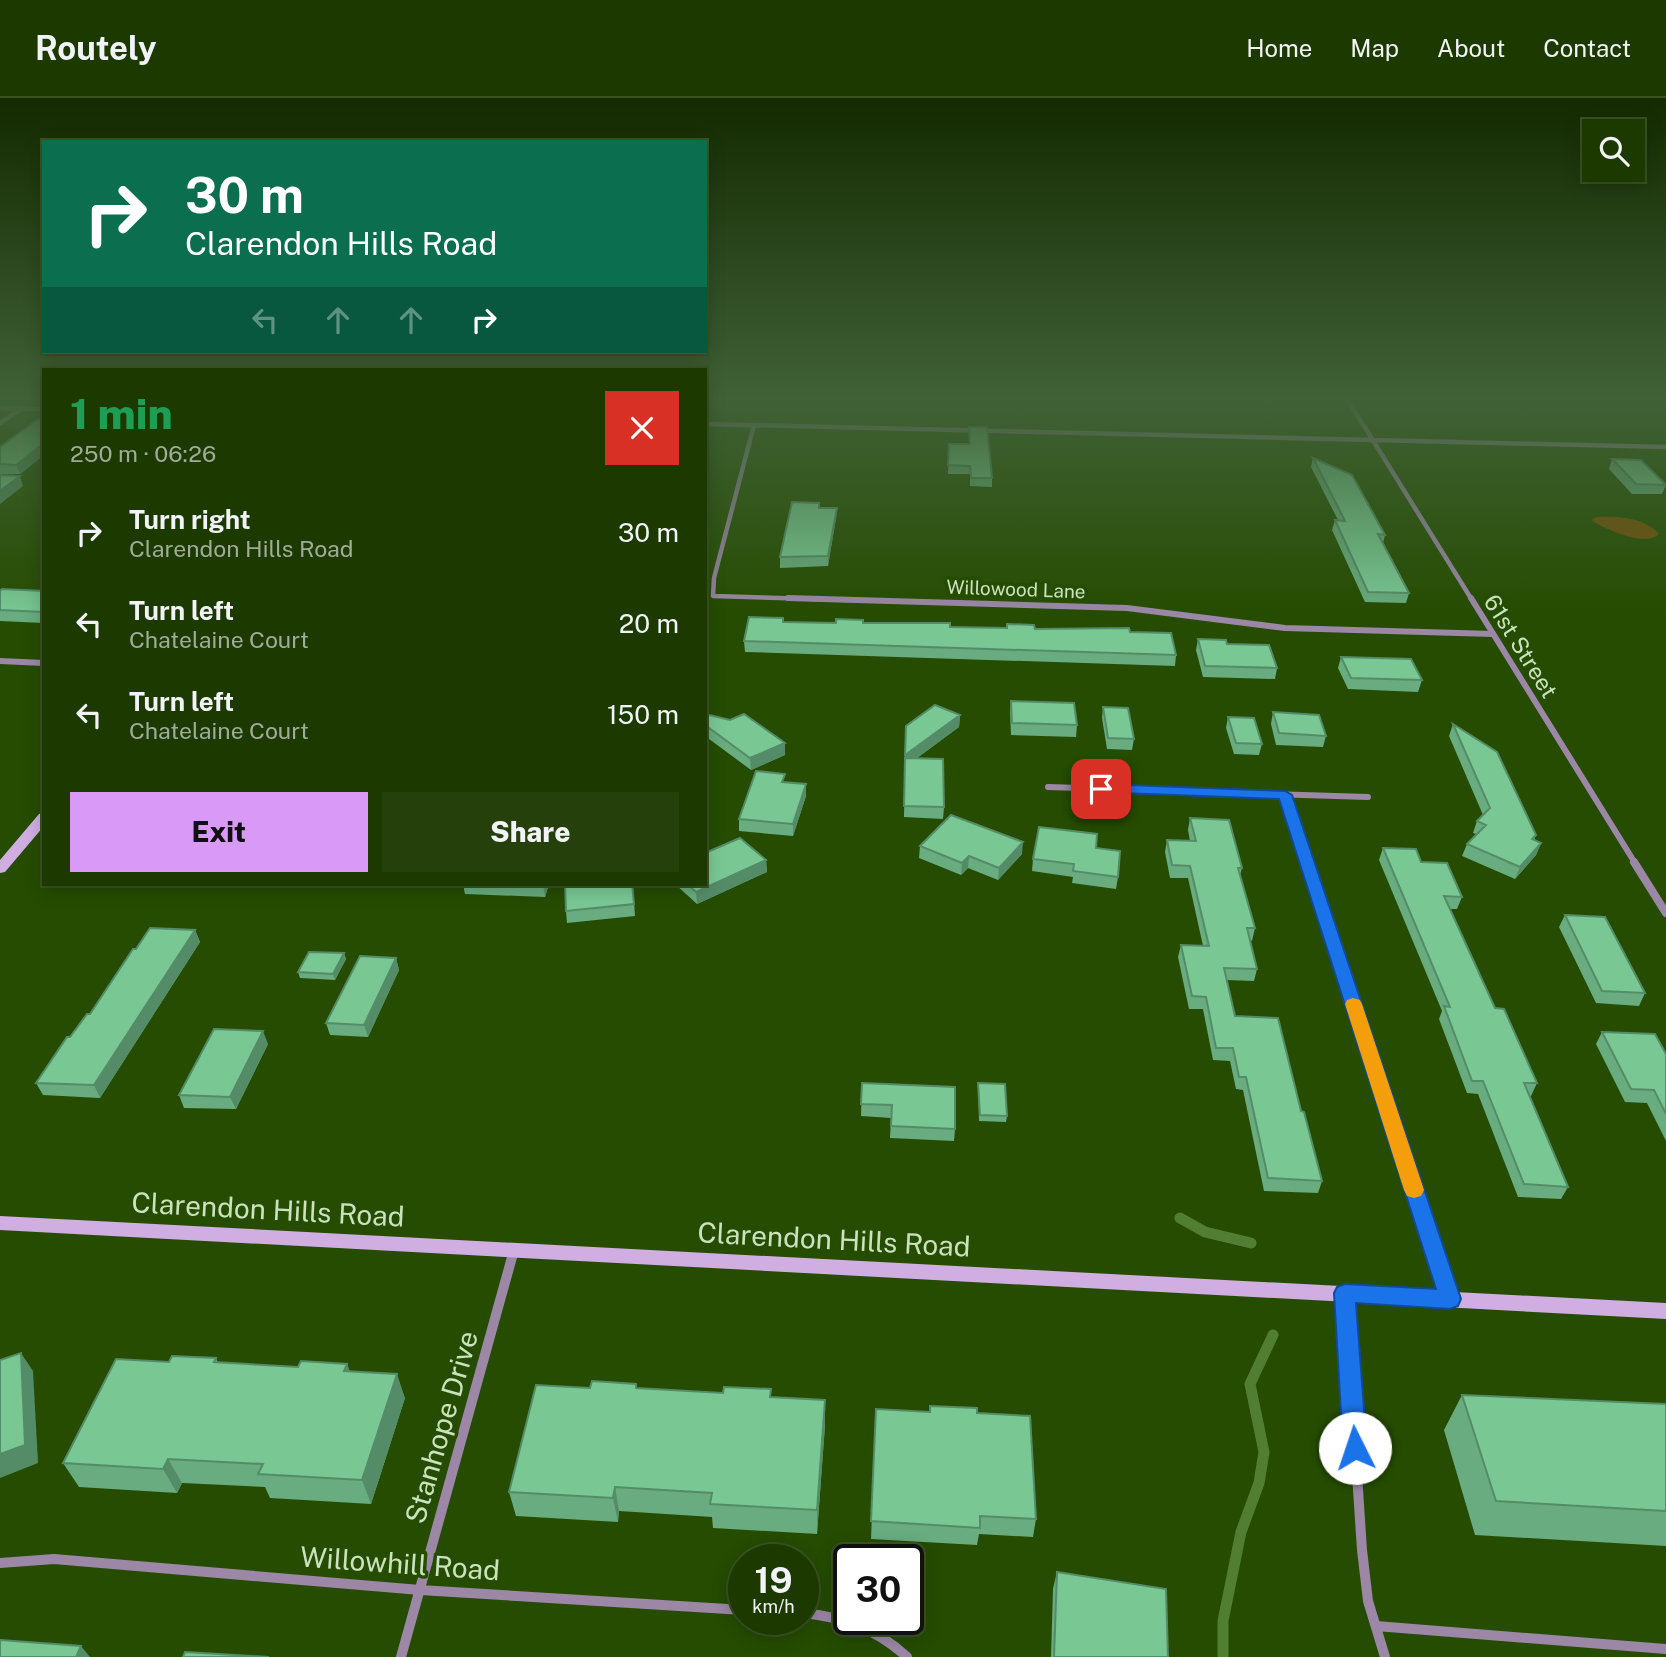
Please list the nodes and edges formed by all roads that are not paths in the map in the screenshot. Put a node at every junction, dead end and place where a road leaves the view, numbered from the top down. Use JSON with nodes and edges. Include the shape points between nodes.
{"nodes":[{"id":1,"x":742,"y":470,"type":"edge"},
{"id":2,"x":1391,"y":470,"type":"edge"},
{"id":3,"x":1493,"y":634,"type":"junction"},
{"id":4,"x":0,"y":661,"type":"edge"},
{"id":5,"x":42,"y":663,"type":"edge"},
{"id":6,"x":1048,"y":787,"type":"dead end"},
{"id":7,"x":1285,"y":795,"type":"junction"},
{"id":8,"x":1368,"y":797,"type":"dead end"},
{"id":9,"x":42,"y":819,"type":"edge"},
{"id":10,"x":0,"y":869,"type":"edge"},
{"id":11,"x":1666,"y":913,"type":"edge"},
{"id":12,"x":0,"y":1223,"type":"edge"},
{"id":13,"x":514,"y":1250,"type":"junction"},
{"id":14,"x":1345,"y":1293,"type":"junction"},
{"id":15,"x":1450,"y":1299,"type":"junction"},
{"id":16,"x":1666,"y":1311,"type":"edge"},
{"id":17,"x":0,"y":1563,"type":"edge"},
{"id":18,"x":420,"y":1590,"type":"junction"},
{"id":19,"x":728,"y":1609,"type":"edge"},
{"id":20,"x":819,"y":1614,"type":"edge"},
{"id":21,"x":1376,"y":1626,"type":"junction"},
{"id":22,"x":1666,"y":1649,"type":"edge"},
{"id":23,"x":401,"y":1657,"type":"edge"},
{"id":24,"x":907,"y":1657,"type":"edge"},
{"id":25,"x":1385,"y":1657,"type":"edge"}],
"edges":[{"from":1,"to":3,"type":"street","name":"Willowood Lane","via":[[713,578],[713,596],[1126,608],[1285,628]]},
{"from":2,"to":3,"type":"street","name":"61st Street"},
{"from":3,"to":11,"type":"street","name":"61st Street"},
{"from":4,"to":5,"type":"street"},
{"from":6,"to":7,"type":"street"},
{"from":7,"to":8,"type":"street"},
{"from":7,"to":15,"type":"street"},
{"from":9,"to":10,"type":"street"},
{"from":12,"to":13,"type":"street","name":"Clarendon Hills Road"},
{"from":13,"to":14,"type":"street","name":"Clarendon Hills Road"},
{"from":13,"to":18,"type":"street","name":"Stanhope Drive"},
{"from":14,"to":15,"type":"street","name":"Clarendon Hills Road"},
{"from":14,"to":21,"type":"street","via":[[1362,1550]]},
{"from":15,"to":16,"type":"street","name":"Clarendon Hills Road"},
{"from":17,"to":18,"type":"street","name":"Willowhill Road","via":[[54,1559]]},
{"from":18,"to":19,"type":"street","name":"Willowhill Road"},
{"from":18,"to":23,"type":"street","name":"Stanhope Drive"},
{"from":20,"to":24,"type":"street","via":[[851,1621],[892,1642]]},
{"from":21,"to":22,"type":"street"},
{"from":21,"to":25,"type":"street"}]}
